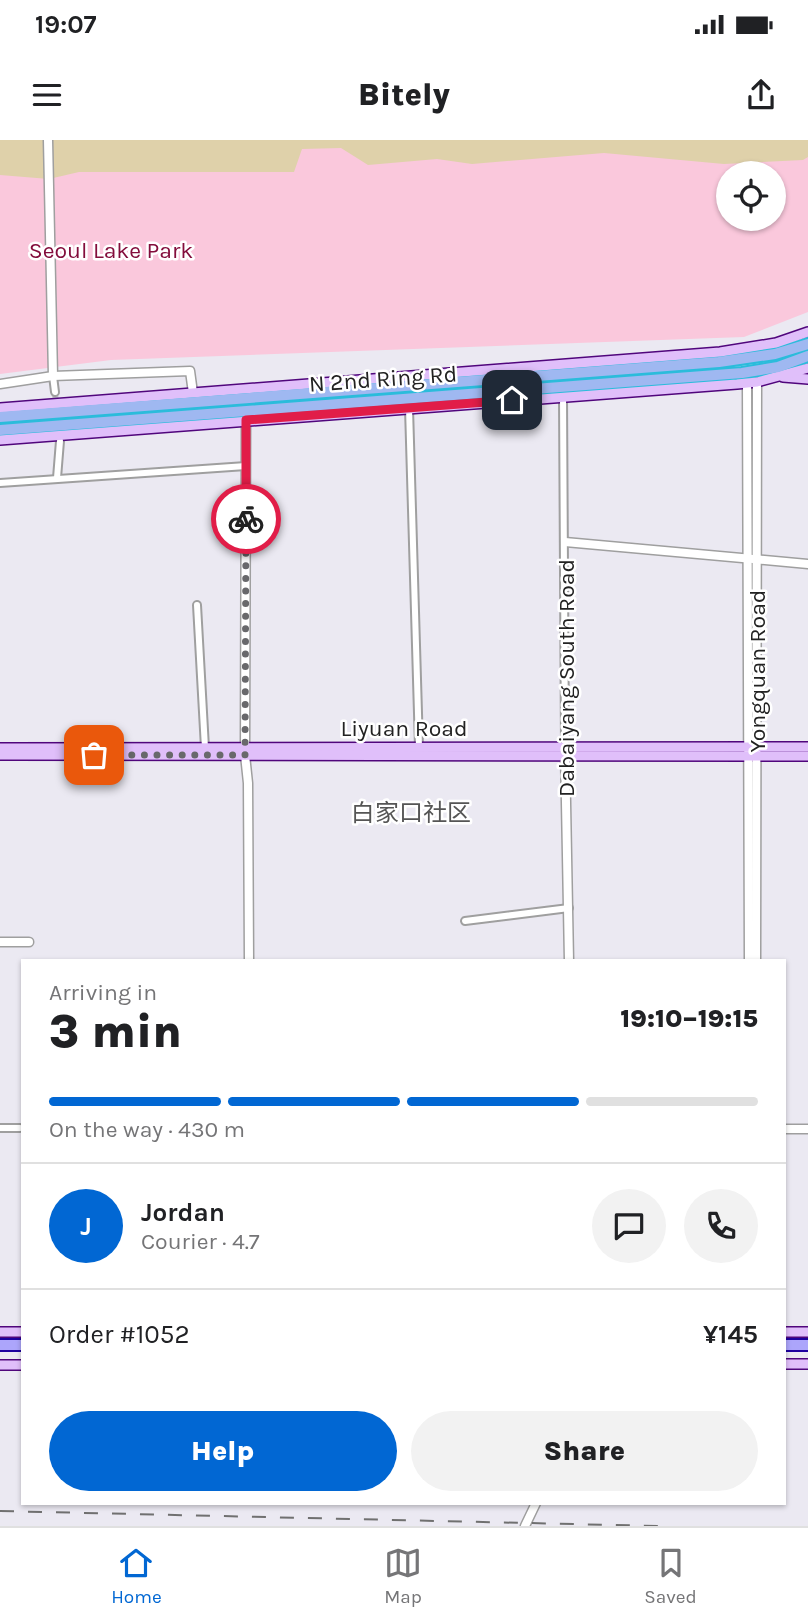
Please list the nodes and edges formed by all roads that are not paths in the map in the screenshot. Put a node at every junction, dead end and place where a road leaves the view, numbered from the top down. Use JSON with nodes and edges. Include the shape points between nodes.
{"nodes":[{"id":1,"x":48,"y":140,"type":"edge"},
{"id":2,"x":808,"y":332,"type":"edge"},
{"id":3,"x":808,"y":344,"type":"edge"},
{"id":4,"x":808,"y":356,"type":"edge"},
{"id":5,"x":808,"y":368,"type":"edge"},
{"id":6,"x":53,"y":376,"type":"junction"},
{"id":7,"x":775,"y":377,"type":"junction"},
{"id":8,"x":808,"y":379,"type":"edge"},
{"id":9,"x":752,"y":382,"type":"junction"},
{"id":10,"x":0,"y":384,"type":"edge"},
{"id":11,"x":54,"y":392,"type":"tunnel mouth"},
{"id":12,"x":193,"y":393,"type":"junction"},
{"id":13,"x":563,"y":396,"type":"junction"},
{"id":14,"x":0,"y":408,"type":"edge"},
{"id":15,"x":409,"y":408,"type":"junction"},
{"id":16,"x":0,"y":417,"type":"edge"},
{"id":17,"x":246,"y":420,"type":"junction"},
{"id":18,"x":0,"y":430,"type":"edge"},
{"id":19,"x":0,"y":440,"type":"edge"},
{"id":20,"x":60,"y":441,"type":"dead end"},
{"id":21,"x":246,"y":466,"type":"junction"},
{"id":22,"x":57,"y":478,"type":"junction"},
{"id":23,"x":0,"y":483,"type":"edge"},
{"id":24,"x":565,"y":542,"type":"junction"},
{"id":25,"x":752,"y":559,"type":"junction"},
{"id":26,"x":808,"y":564,"type":"edge"},
{"id":27,"x":197,"y":605,"type":"dead end"},
{"id":28,"x":419,"y":747,"type":"junction"},
{"id":29,"x":808,"y":747,"type":"edge"},
{"id":30,"x":0,"y":748,"type":"edge"},
{"id":31,"x":205,"y":748,"type":"junction"},
{"id":32,"x":565,"y":751,"type":"junction"},
{"id":33,"x":752,"y":751,"type":"junction"},
{"id":34,"x":246,"y":752,"type":"junction"},
{"id":35,"x":0,"y":755,"type":"edge"},
{"id":36,"x":808,"y":756,"type":"edge"},
{"id":37,"x":569,"y":908,"type":"junction"},
{"id":38,"x":465,"y":921,"type":"dead end"},
{"id":39,"x":0,"y":942,"type":"edge"},
{"id":40,"x":29,"y":942,"type":"dead end"},
{"id":41,"x":249,"y":959,"type":"edge"},
{"id":42,"x":569,"y":959,"type":"edge"},
{"id":43,"x":748,"y":959,"type":"edge"},
{"id":44,"x":756,"y":959,"type":"edge"},
{"id":45,"x":0,"y":1128,"type":"edge"},
{"id":46,"x":20,"y":1128,"type":"dead end"},
{"id":47,"x":786,"y":1129,"type":"edge"},
{"id":48,"x":808,"y":1129,"type":"edge"},
{"id":49,"x":0,"y":1332,"type":"edge"},
{"id":50,"x":21,"y":1332,"type":"edge"},
{"id":51,"x":786,"y":1332,"type":"edge"},
{"id":52,"x":808,"y":1332,"type":"edge"},
{"id":53,"x":0,"y":1345,"type":"edge"},
{"id":54,"x":21,"y":1345,"type":"edge"},
{"id":55,"x":786,"y":1345,"type":"edge"},
{"id":56,"x":808,"y":1345,"type":"edge"},
{"id":57,"x":0,"y":1351,"type":"edge"},
{"id":58,"x":21,"y":1351,"type":"edge"},
{"id":59,"x":786,"y":1351,"type":"edge"},
{"id":60,"x":808,"y":1351,"type":"edge"},
{"id":61,"x":21,"y":1364,"type":"edge"},
{"id":62,"x":786,"y":1364,"type":"edge"},
{"id":63,"x":808,"y":1364,"type":"edge"},
{"id":64,"x":0,"y":1365,"type":"edge"},
{"id":65,"x":535,"y":1505,"type":"edge"},
{"id":66,"x":525,"y":1526,"type":"edge"}],
"edges":[{"from":1,"to":6,"type":"street"},
{"from":2,"to":12,"type":"main road","via":[[776,343],[720,352]]},
{"from":3,"to":16,"type":"highway","name":"N 2nd Ring Rd","via":[[719,362]]},
{"from":4,"to":18,"type":"highway","name":"N 2nd Ring Rd","via":[[742,373]]},
{"from":5,"to":7,"type":"main road"},
{"from":6,"to":10,"type":"street"},
{"from":6,"to":11,"type":"street"},
{"from":6,"to":12,"type":"street","via":[[190,371]]},
{"from":7,"to":8,"type":"main road"},
{"from":7,"to":9,"type":"main road"},
{"from":9,"to":13,"type":"main road"},
{"from":9,"to":25,"type":"street","name":"Yongquan Road"},
{"from":12,"to":14,"type":"main road"},
{"from":13,"to":15,"type":"main road"},
{"from":13,"to":24,"type":"street","name":"Dabaiyang South Road"},
{"from":15,"to":17,"type":"main road"},
{"from":15,"to":28,"type":"street"},
{"from":17,"to":19,"type":"main road"},
{"from":17,"to":21,"type":"street"},
{"from":20,"to":22,"type":"street"},
{"from":21,"to":22,"type":"street"},
{"from":21,"to":34,"type":"street"},
{"from":22,"to":23,"type":"street"},
{"from":24,"to":25,"type":"street"},
{"from":24,"to":32,"type":"street","name":"Dabaiyang South Road"},
{"from":25,"to":26,"type":"street"},
{"from":25,"to":33,"type":"street","name":"Yongquan Road"},
{"from":27,"to":31,"type":"street"},
{"from":28,"to":32,"type":"main road","name":"Liyuan Road"},
{"from":28,"to":34,"type":"main road","name":"Liyuan Road"},
{"from":29,"to":33,"type":"main road","name":"Liyuan Road"},
{"from":30,"to":31,"type":"main road","name":"Liyuan Road"},
{"from":31,"to":34,"type":"main road","name":"Liyuan Road"},
{"from":32,"to":33,"type":"main road","name":"Liyuan Road"},
{"from":32,"to":34,"type":"main road","name":"Liyuan Road"},
{"from":32,"to":37,"type":"street","name":"Dabaiyang South Road"},
{"from":33,"to":36,"type":"main road","name":"Liyuan Road"},
{"from":33,"to":43,"type":"street","name":"Yongquan Road"},
{"from":33,"to":44,"type":"street","name":"Yongquan Road"},
{"from":34,"to":35,"type":"main road","name":"Liyuan Road"},
{"from":34,"to":41,"type":"street"},
{"from":37,"to":38,"type":"street"},
{"from":37,"to":42,"type":"street","name":"Dabaiyang South Road"},
{"from":39,"to":40,"type":"street"},
{"from":45,"to":46,"type":"street"},
{"from":47,"to":48,"type":"street"},
{"from":49,"to":50,"type":"main road"},
{"from":51,"to":52,"type":"main road"},
{"from":53,"to":54,"type":"main road"},
{"from":55,"to":56,"type":"main road"},
{"from":57,"to":58,"type":"main road"},
{"from":59,"to":60,"type":"main road"},
{"from":61,"to":64,"type":"main road"},
{"from":62,"to":63,"type":"main road"},
{"from":65,"to":66,"type":"street"}]}
